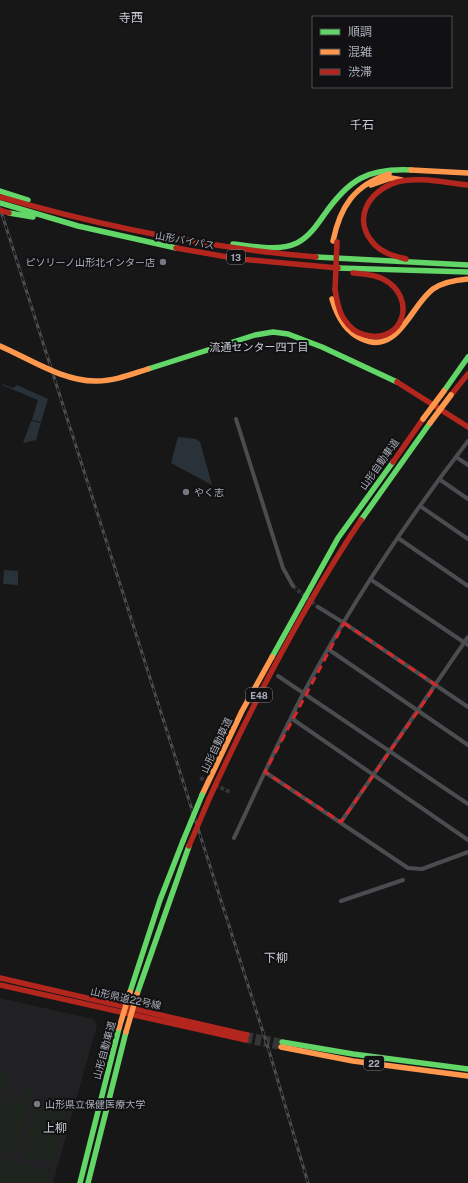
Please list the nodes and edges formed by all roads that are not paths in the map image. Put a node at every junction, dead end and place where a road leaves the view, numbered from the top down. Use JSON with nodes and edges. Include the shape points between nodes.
{"nodes":[{"id":1,"x":415,"y":171,"type":"junction"},
{"id":2,"x":468,"y":173,"type":"edge"},
{"id":3,"x":420,"y":182,"type":"junction"},
{"id":4,"x":468,"y":185,"type":"edge"},
{"id":5,"x":0,"y":191,"type":"edge"},
{"id":6,"x":0,"y":196,"type":"edge"},
{"id":7,"x":11,"y":197,"type":"junction"},
{"id":8,"x":0,"y":203,"type":"edge"},
{"id":9,"x":0,"y":210,"type":"edge"},
{"id":10,"x":10,"y":210,"type":"junction"},
{"id":11,"x":130,"y":231,"type":"junction"},
{"id":12,"x":335,"y":242,"type":"junction"},
{"id":13,"x":268,"y":262,"type":"junction"},
{"id":14,"x":468,"y":262,"type":"edge"},
{"id":15,"x":468,"y":265,"type":"edge"},
{"id":16,"x":468,"y":272,"type":"edge"},
{"id":17,"x":468,"y":279,"type":"edge"},
{"id":18,"x":333,"y":290,"type":"junction"},
{"id":19,"x":0,"y":346,"type":"edge"},
{"id":20,"x":468,"y":357,"type":"edge"},
{"id":21,"x":468,"y":362,"type":"edge"},
{"id":22,"x":468,"y":374,"type":"edge"},
{"id":23,"x":444,"y":391,"type":"junction"},
{"id":24,"x":236,"y":419,"type":"dead end"},
{"id":25,"x":468,"y":427,"type":"edge"},
{"id":26,"x":468,"y":441,"type":"edge"},
{"id":27,"x":456,"y":456,"type":"junction"},
{"id":28,"x":468,"y":465,"type":"edge"},
{"id":29,"x":439,"y":479,"type":"junction"},
{"id":30,"x":468,"y":499,"type":"edge"},
{"id":31,"x":420,"y":506,"type":"junction"},
{"id":32,"x":398,"y":538,"type":"junction"},
{"id":33,"x":468,"y":539,"type":"edge"},
{"id":34,"x":370,"y":579,"type":"junction"},
{"id":35,"x":293,"y":586,"type":"tunnel mouth"},
{"id":36,"x":468,"y":586,"type":"edge"},
{"id":37,"x":318,"y":608,"type":"tunnel mouth"},
{"id":38,"x":344,"y":622,"type":"junction"},
{"id":39,"x":468,"y":638,"type":"edge"},
{"id":40,"x":466,"y":644,"type":"edge"},
{"id":41,"x":328,"y":649,"type":"junction"},
{"id":42,"x":278,"y":676,"type":"dead end"},
{"id":43,"x":436,"y":685,"type":"junction"},
{"id":44,"x":304,"y":692,"type":"junction"},
{"id":45,"x":468,"y":707,"type":"edge"},
{"id":46,"x":418,"y":711,"type":"junction"},
{"id":47,"x":291,"y":718,"type":"junction"},
{"id":48,"x":468,"y":745,"type":"edge"},
{"id":49,"x":390,"y":751,"type":"junction"},
{"id":50,"x":265,"y":772,"type":"junction"},
{"id":51,"x":374,"y":775,"type":"junction"},
{"id":52,"x":468,"y":804,"type":"edge"},
{"id":53,"x":341,"y":822,"type":"junction"},
{"id":54,"x":234,"y":838,"type":"dead end"},
{"id":55,"x":468,"y":840,"type":"edge"},
{"id":56,"x":468,"y":852,"type":"edge"},
{"id":57,"x":403,"y":880,"type":"dead end"},
{"id":58,"x":341,"y":900,"type":"dead end"},
{"id":59,"x":0,"y":978,"type":"edge"},
{"id":60,"x":0,"y":985,"type":"edge"},
{"id":61,"x":468,"y":1069,"type":"edge"},
{"id":62,"x":468,"y":1076,"type":"edge"},
{"id":63,"x":80,"y":1183,"type":"edge"},
{"id":64,"x":88,"y":1183,"type":"edge"}],
"edges":[{"from":1,"to":2,"type":"main road"},
{"from":1,"to":11,"type":"main road","via":[[380,170],[355,182],[341,193],[303,240],[288,246],[236,244]]},
{"from":1,"to":12,"type":"main road","via":[[381,175],[372,179],[348,199],[339,214]]},
{"from":3,"to":4,"type":"main road"},
{"from":3,"to":12,"type":"main road","via":[[391,178],[367,187],[352,202],[343,217]]},
{"from":3,"to":14,"type":"main road","via":[[399,182],[376,191],[369,200],[364,214],[364,224],[370,241],[381,251],[395,258]]},
{"from":5,"to":7,"type":"main road"},
{"from":6,"to":7,"type":"main road","name":"山形バイパス","number":"13"},
{"from":7,"to":11,"type":"main road","name":"山形バイパス","number":"13","via":[[84,220]]},
{"from":8,"to":10,"type":"main road"},
{"from":9,"to":10,"type":"main road","bridge":true},
{"from":10,"to":13,"type":"main road","name":"山形バイパス","number":"13","via":[[175,247]]},
{"from":11,"to":15,"type":"main road","name":"山形バイパス","number":"13","via":[[270,254]]},
{"from":12,"to":18,"type":"main road","bridge":true},
{"from":13,"to":16,"type":"main road","name":"山形バイパス","number":"13","via":[[319,267]]},
{"from":13,"to":18,"type":"main road","via":[[296,269],[381,278],[390,283],[402,298],[405,310],[396,328],[380,336],[367,336],[345,320]]},
{"from":17,"to":18,"type":"main road","via":[[445,283],[432,290],[422,299],[398,333],[383,341],[374,342],[355,338],[344,327],[335,310]]},
{"from":19,"to":25,"type":"main road","bridge":true,"via":[[76,378],[91,381],[112,379],[148,369],[255,335],[273,332],[288,334],[389,377]]},
{"from":20,"to":23,"type":"main road"},
{"from":21,"to":23,"type":"main road","name":"山形自動車道","number":"E48"},
{"from":22,"to":64,"type":"main road","name":"山形自動車道","number":"E48","bridge":true,"via":[[367,510],[315,593],[249,713],[189,846],[154,943],[126,1032]]},
{"from":23,"to":63,"type":"main road","name":"山形自動車道","number":"E48","bridge":true,"via":[[338,538],[242,711],[202,795],[160,900],[118,1028]]},
{"from":24,"to":35,"type":"street","via":[[283,568]]},
{"from":26,"to":27,"type":"street"},
{"from":27,"to":28,"type":"street"},
{"from":27,"to":29,"type":"street"},
{"from":29,"to":30,"type":"street"},
{"from":29,"to":31,"type":"street"},
{"from":31,"to":32,"type":"street"},
{"from":31,"to":33,"type":"street"},
{"from":32,"to":34,"type":"street"},
{"from":32,"to":36,"type":"street"},
{"from":34,"to":38,"type":"street"},
{"from":34,"to":40,"type":"street"},
{"from":37,"to":38,"type":"street"},
{"from":38,"to":41,"type":"street"},
{"from":38,"to":43,"type":"street"},
{"from":39,"to":40,"type":"street"},
{"from":40,"to":43,"type":"street"},
{"from":41,"to":44,"type":"street"},
{"from":41,"to":46,"type":"street"},
{"from":42,"to":44,"type":"street"},
{"from":43,"to":45,"type":"street"},
{"from":43,"to":46,"type":"street"},
{"from":44,"to":47,"type":"street"},
{"from":44,"to":49,"type":"street"},
{"from":46,"to":48,"type":"street"},
{"from":46,"to":49,"type":"street"},
{"from":47,"to":50,"type":"street"},
{"from":47,"to":51,"type":"street"},
{"from":49,"to":51,"type":"street"},
{"from":49,"to":52,"type":"street"},
{"from":50,"to":53,"type":"street"},
{"from":50,"to":54,"type":"street"},
{"from":51,"to":53,"type":"street"},
{"from":51,"to":55,"type":"street"},
{"from":53,"to":56,"type":"street","via":[[404,866],[413,869],[422,869]]},
{"from":57,"to":58,"type":"street"},
{"from":59,"to":60,"type":"main road","name":"山形県道22号線","via":[[247,1038]]},
{"from":61,"to":62,"type":"main road","number":"22","via":[[282,1045],[353,1061]]}]}
